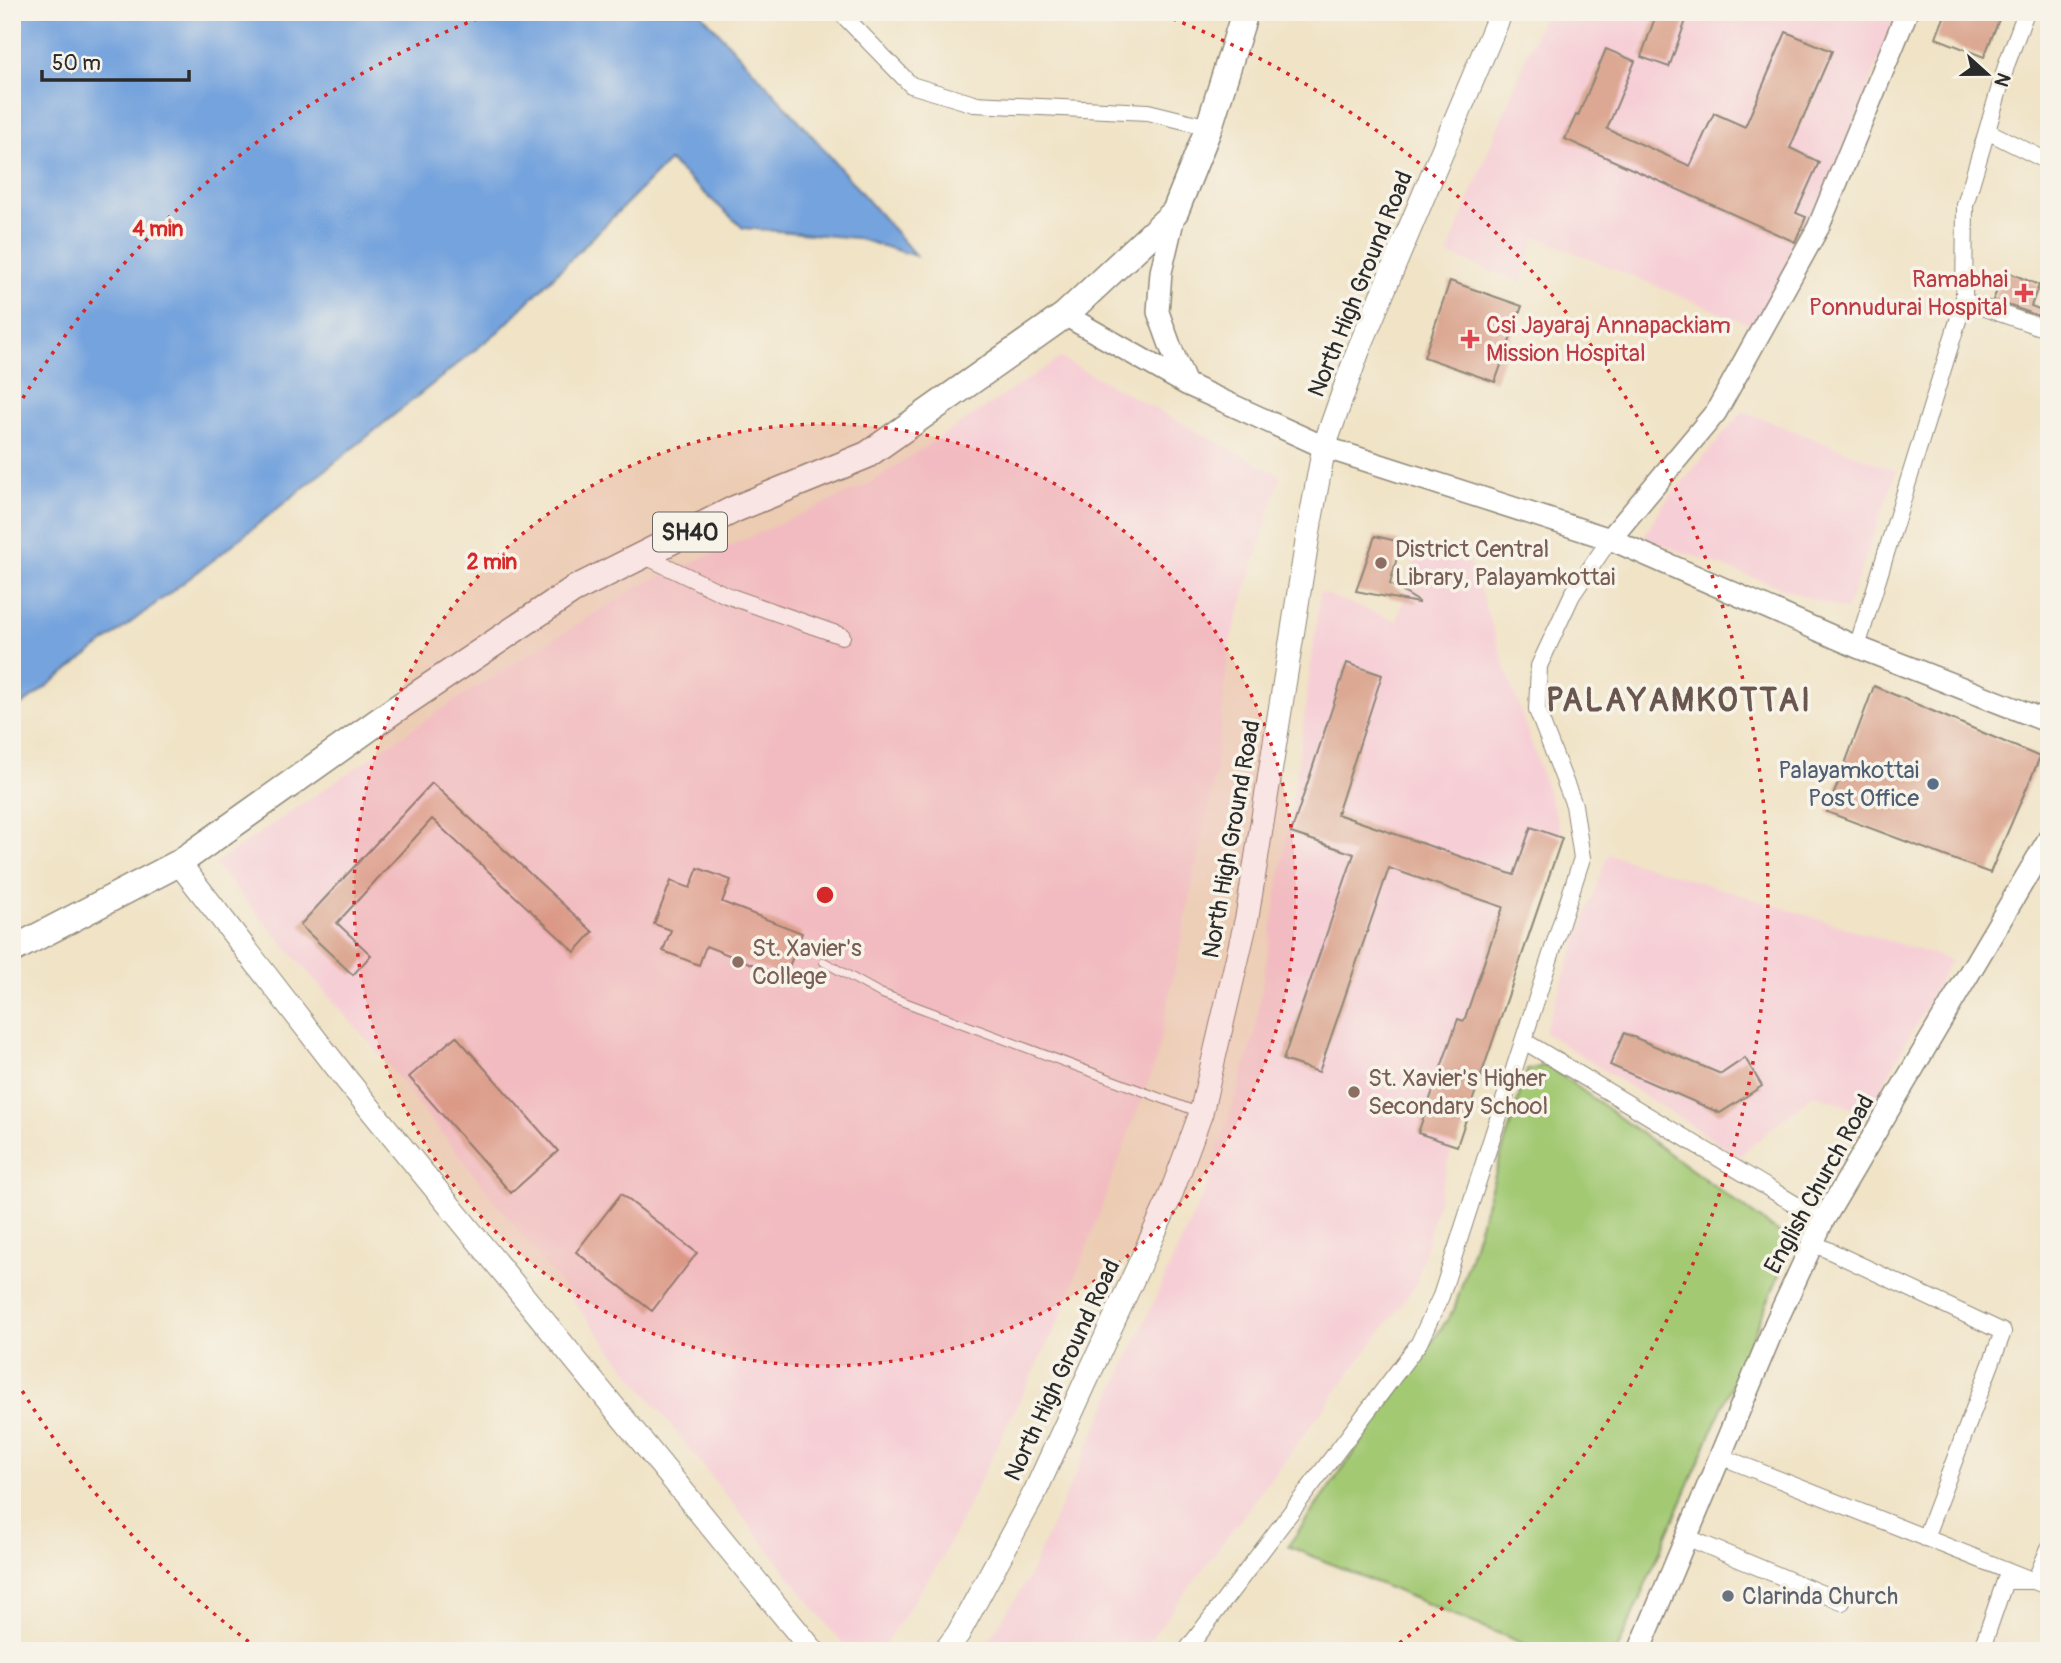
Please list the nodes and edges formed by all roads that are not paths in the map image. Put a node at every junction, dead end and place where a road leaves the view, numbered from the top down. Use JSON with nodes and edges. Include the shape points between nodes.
{"nodes":[{"id":1,"x":840,"y":12,"type":"edge"},
{"id":2,"x":1245,"y":12,"type":"edge"},
{"id":3,"x":1501,"y":12,"type":"edge"},
{"id":4,"x":1907,"y":12,"type":"edge"},
{"id":5,"x":2026,"y":12,"type":"edge"},
{"id":6,"x":1209,"y":127,"type":"junction"},
{"id":7,"x":1987,"y":131,"type":"junction"},
{"id":8,"x":2049,"y":162,"type":"edge"},
{"id":9,"x":1175,"y":212,"type":"junction"},
{"id":10,"x":1964,"y":301,"type":"junction"},
{"id":11,"x":1065,"y":315,"type":"junction"},
{"id":12,"x":2049,"y":330,"type":"edge"},
{"id":13,"x":1186,"y":384,"type":"junction"},
{"id":14,"x":1324,"y":447,"type":"junction"},
{"id":15,"x":1610,"y":539,"type":"junction"},
{"id":16,"x":643,"y":555,"type":"junction"},
{"id":17,"x":842,"y":636,"type":"dead end"},
{"id":18,"x":1857,"y":647,"type":"junction"},
{"id":19,"x":2049,"y":723,"type":"edge"},
{"id":20,"x":2049,"y":838,"type":"edge"},
{"id":21,"x":179,"y":863,"type":"junction"},
{"id":22,"x":12,"y":950,"type":"edge"},
{"id":23,"x":824,"y":962,"type":"dead end"},
{"id":24,"x":1524,"y":1041,"type":"junction"},
{"id":25,"x":1201,"y":1113,"type":"junction"},
{"id":26,"x":1823,"y":1221,"type":"junction"},
{"id":27,"x":1813,"y":1243,"type":"junction"},
{"id":28,"x":1720,"y":1456,"type":"junction"},
{"id":29,"x":1686,"y":1537,"type":"junction"},
{"id":30,"x":1925,"y":1538,"type":"junction"},
{"id":31,"x":2049,"y":1548,"type":"edge"},
{"id":32,"x":2042,"y":1584,"type":"edge"},
{"id":33,"x":1842,"y":1602,"type":"dead end"},
{"id":34,"x":813,"y":1651,"type":"edge"},
{"id":35,"x":944,"y":1651,"type":"edge"},
{"id":36,"x":1186,"y":1651,"type":"edge"},
{"id":37,"x":1639,"y":1651,"type":"edge"},
{"id":38,"x":1981,"y":1651,"type":"edge"}],
"edges":[{"from":1,"to":6,"type":"street","via":[[911,85],[974,104],[1148,112]]},
{"from":2,"to":6,"type":"main road","number":"SH40"},
{"from":3,"to":14,"type":"main road","name":"North High Ground Road","via":[[1358,351]]},
{"from":4,"to":15,"type":"street","via":[[1818,228],[1716,412]]},
{"from":5,"to":7,"type":"street"},
{"from":6,"to":9,"type":"main road","number":"SH40"},
{"from":7,"to":8,"type":"street"},
{"from":7,"to":10,"type":"street","via":[[1965,205]]},
{"from":9,"to":11,"type":"main road","number":"SH40"},
{"from":9,"to":13,"type":"street","via":[[1161,272],[1158,312]]},
{"from":10,"to":12,"type":"street"},
{"from":10,"to":18,"type":"street"},
{"from":11,"to":13,"type":"street"},
{"from":11,"to":16,"type":"main road","number":"SH40","via":[[867,455],[735,509]]},
{"from":13,"to":14,"type":"street"},
{"from":14,"to":15,"type":"street"},
{"from":14,"to":25,"type":"main road","name":"North High Ground Road","via":[[1247,917]]},
{"from":15,"to":18,"type":"street"},
{"from":15,"to":24,"type":"street","via":[[1572,595],[1539,666],[1537,710],[1574,805],[1582,858]]},
{"from":16,"to":17,"type":"street","via":[[726,595]]},
{"from":16,"to":21,"type":"main road","number":"SH40","via":[[573,590]]},
{"from":18,"to":19,"type":"street"},
{"from":20,"to":26,"type":"street","name":"English Church Road"},
{"from":21,"to":22,"type":"main road","number":"SH40"},
{"from":21,"to":34,"type":"main road","via":[[355,1090]]},
{"from":23,"to":25,"type":"lane","via":[[880,993]]},
{"from":24,"to":26,"type":"street"},
{"from":24,"to":36,"type":"street","via":[[1441,1296],[1419,1343]]},
{"from":25,"to":35,"type":"main road","name":"North High Ground Road","via":[[1168,1202],[1035,1492],[958,1634]]},
{"from":26,"to":27,"type":"street","name":"English Church Road"},
{"from":27,"to":28,"type":"street","name":"English Church Road"},
{"from":27,"to":30,"type":"street","via":[[2003,1332]]},
{"from":28,"to":29,"type":"street","name":"English Church Road"},
{"from":28,"to":30,"type":"street"},
{"from":29,"to":33,"type":"street"},
{"from":29,"to":37,"type":"street","name":"English Church Road"},
{"from":30,"to":32,"type":"street"},
{"from":31,"to":32,"type":"street"},
{"from":32,"to":38,"type":"street","via":[[2006,1581]]}]}
